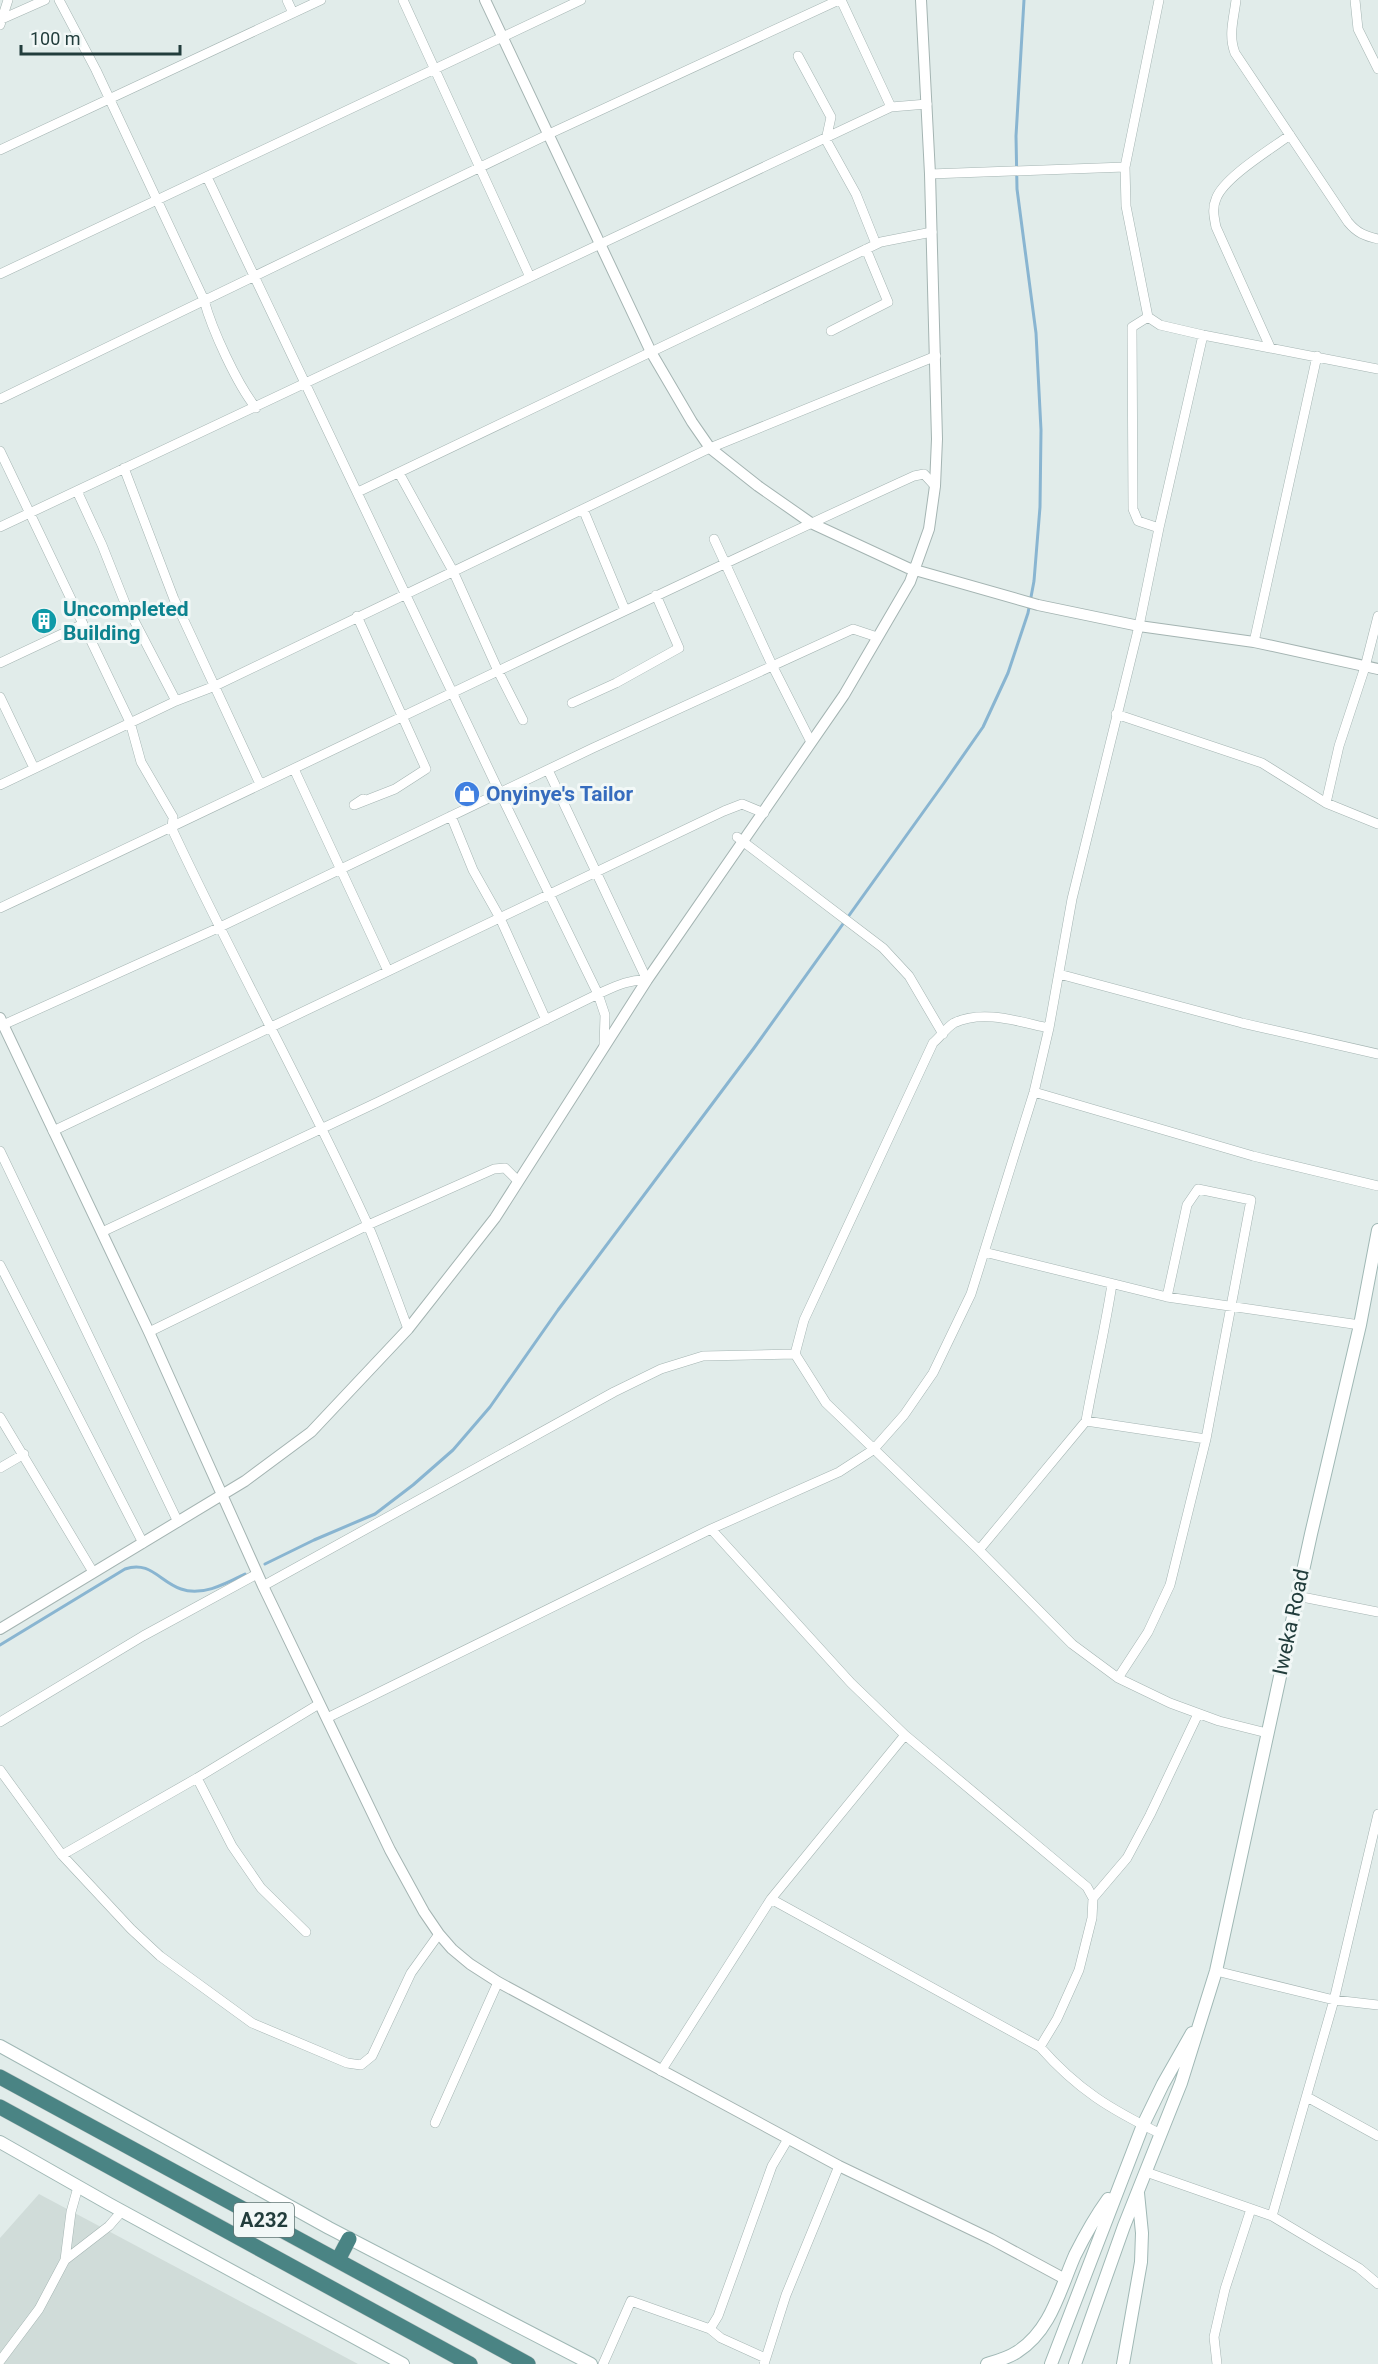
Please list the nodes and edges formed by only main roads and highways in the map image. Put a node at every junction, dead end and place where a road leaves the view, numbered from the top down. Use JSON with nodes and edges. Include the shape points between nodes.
{"nodes":[{"id":1,"x":1378,"y":1230,"type":"edge"},
{"id":2,"x":1203,"y":2013,"type":"junction"},
{"id":3,"x":0,"y":2046,"type":"edge"},
{"id":4,"x":0,"y":2077,"type":"edge"},
{"id":5,"x":0,"y":2107,"type":"edge"},
{"id":6,"x":0,"y":2142,"type":"edge"},
{"id":7,"x":1118,"y":2186,"type":"junction"},
{"id":8,"x":1138,"y":2191,"type":"junction"},
{"id":9,"x":349,"y":2239,"type":"junction"},
{"id":10,"x":338,"y":2260,"type":"junction"},
{"id":11,"x":403,"y":2364,"type":"edge"},
{"id":12,"x":470,"y":2364,"type":"edge"},
{"id":13,"x":528,"y":2364,"type":"edge"},
{"id":14,"x":591,"y":2364,"type":"edge"},
{"id":15,"x":987,"y":2364,"type":"edge"},
{"id":16,"x":1051,"y":2364,"type":"edge"},
{"id":17,"x":1075,"y":2364,"type":"edge"},
{"id":18,"x":1123,"y":2364,"type":"edge"}],
"edges":[{"from":1,"to":2,"type":"main road","name":"Iweka Road","via":[[1216,1971]]},
{"from":2,"to":7,"type":"main road","via":[[1163,2084]]},
{"from":2,"to":8,"type":"main road","via":[[1182,2083]]},
{"from":3,"to":9,"type":"main road"},
{"from":4,"to":10,"type":"highway","number":"A232"},
{"from":5,"to":12,"type":"highway","number":"A232"},
{"from":6,"to":11,"type":"main road"},
{"from":7,"to":15,"type":"main road","via":[[1091,2223],[1042,2327],[1017,2352]]},
{"from":7,"to":16,"type":"main road"},
{"from":8,"to":17,"type":"main road"},
{"from":8,"to":18,"type":"main road","via":[[1141,2262]]},
{"from":9,"to":10,"type":"highway"},
{"from":9,"to":14,"type":"main road"},
{"from":10,"to":13,"type":"highway","number":"A232"}]}
